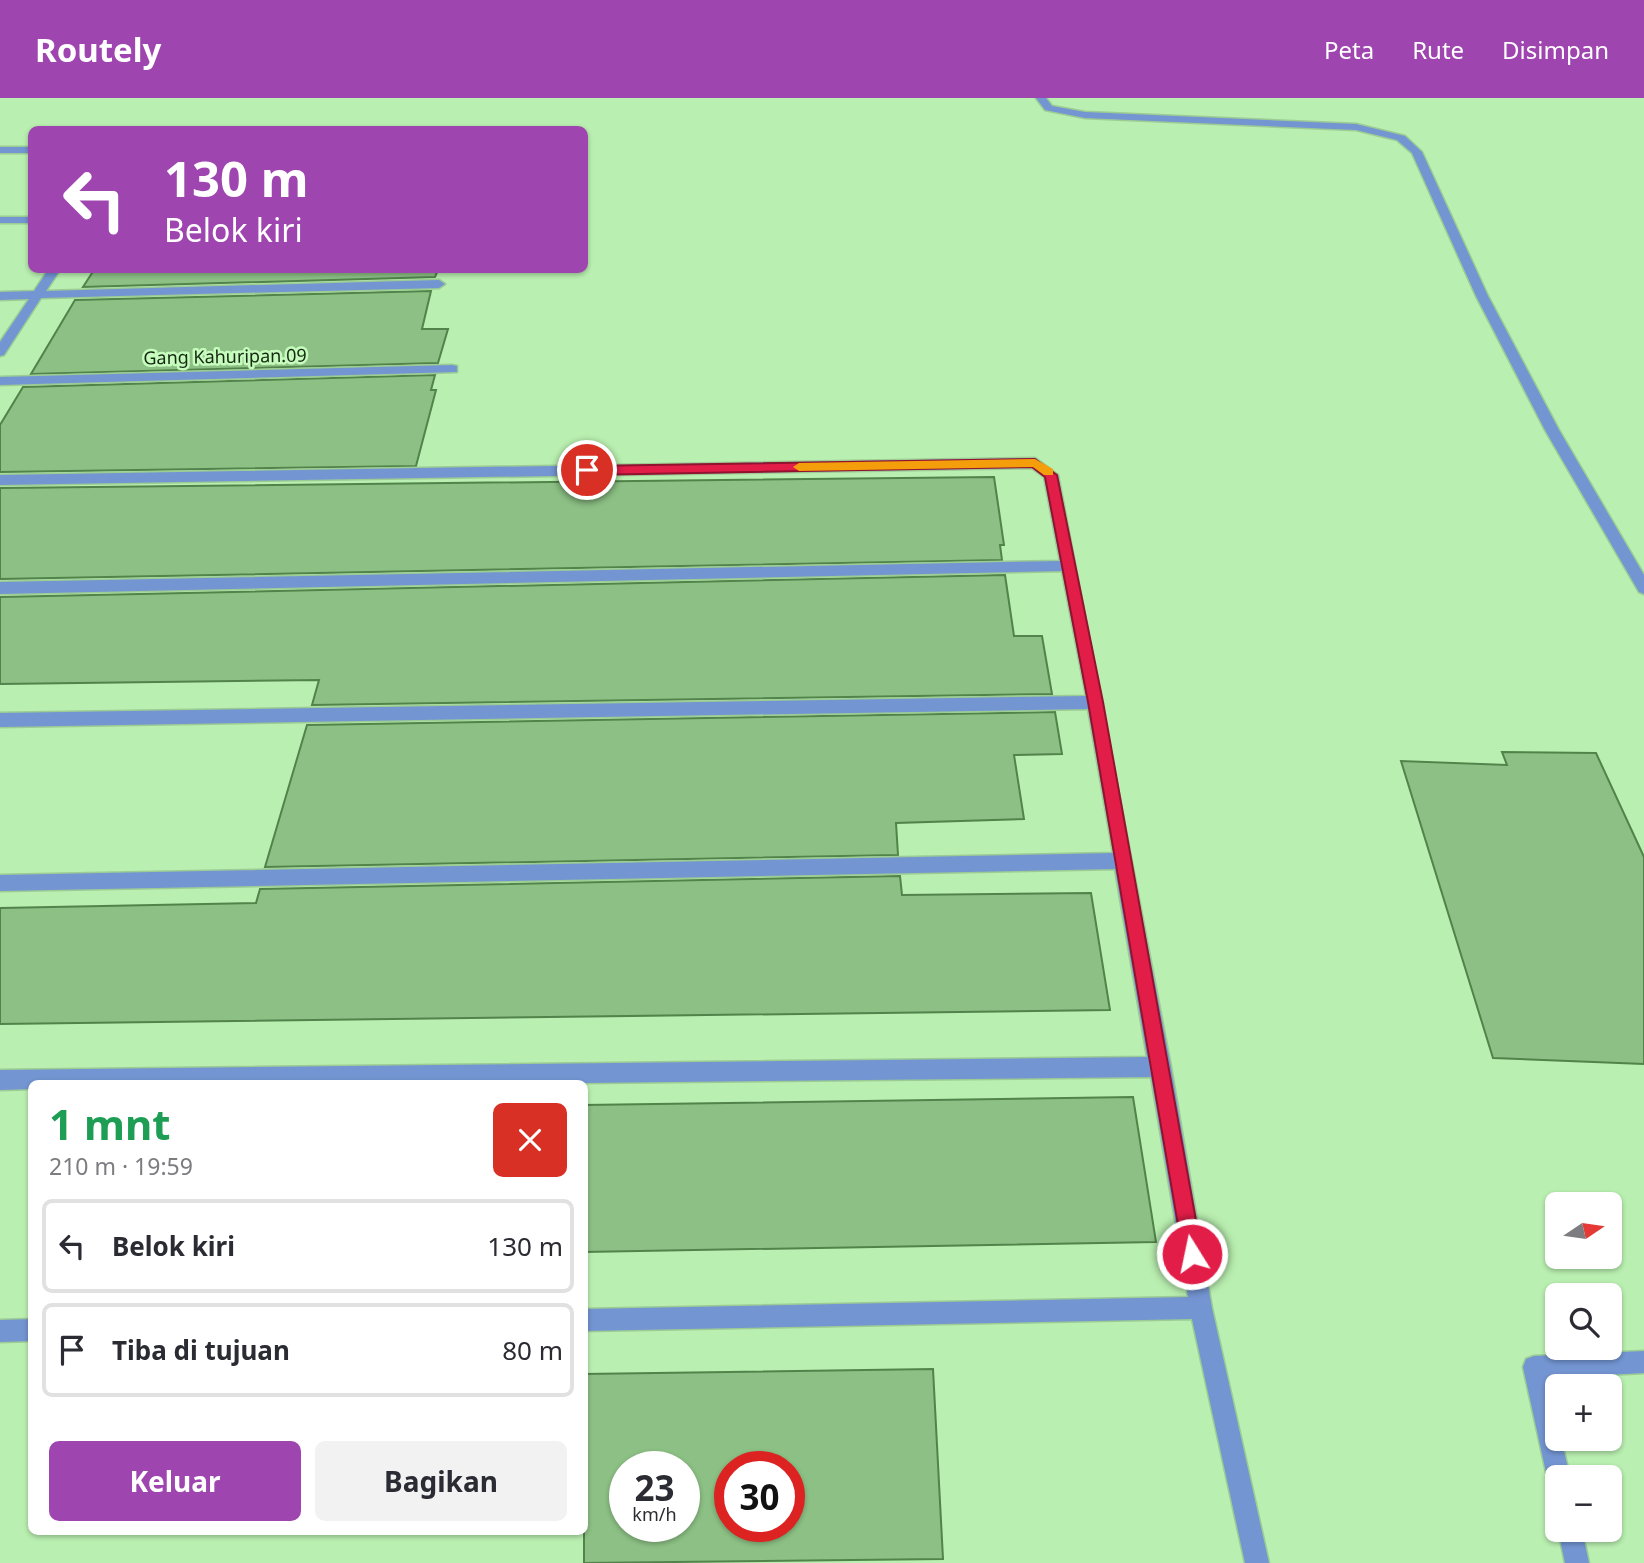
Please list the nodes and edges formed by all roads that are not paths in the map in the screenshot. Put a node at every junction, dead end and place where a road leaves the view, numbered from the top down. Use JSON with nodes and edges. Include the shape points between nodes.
{"nodes":[{"id":1,"x":1041,"y":98,"type":"edge"},
{"id":2,"x":0,"y":149,"type":"edge"},
{"id":3,"x":28,"y":149,"type":"edge"},
{"id":4,"x":0,"y":220,"type":"edge"},
{"id":5,"x":28,"y":220,"type":"edge"},
{"id":6,"x":52,"y":273,"type":"edge"},
{"id":7,"x":439,"y":284,"type":"dead end"},
{"id":8,"x":0,"y":296,"type":"edge"},
{"id":9,"x":38,"y":296,"type":"junction"},
{"id":10,"x":0,"y":352,"type":"edge"},
{"id":11,"x":452,"y":369,"type":"dead end"},
{"id":12,"x":0,"y":380,"type":"edge"},
{"id":13,"x":0,"y":480,"type":"edge"},
{"id":14,"x":1067,"y":566,"type":"junction"},
{"id":15,"x":0,"y":588,"type":"edge"},
{"id":16,"x":1644,"y":588,"type":"edge"},
{"id":17,"x":1096,"y":702,"type":"junction"},
{"id":18,"x":0,"y":720,"type":"edge"},
{"id":19,"x":1123,"y":861,"type":"junction"},
{"id":20,"x":0,"y":883,"type":"edge"},
{"id":21,"x":1161,"y":1067,"type":"junction"},
{"id":22,"x":0,"y":1080,"type":"edge"},
{"id":23,"x":1201,"y":1308,"type":"junction"},
{"id":24,"x":588,"y":1320,"type":"edge"},
{"id":25,"x":28,"y":1330,"type":"edge"},
{"id":26,"x":0,"y":1331,"type":"edge"},
{"id":27,"x":1644,"y":1362,"type":"edge"},
{"id":28,"x":1555,"y":1465,"type":"edge"},
{"id":29,"x":1573,"y":1542,"type":"edge"},
{"id":30,"x":1258,"y":1563,"type":"edge"},
{"id":31,"x":1577,"y":1563,"type":"edge"}],
"edges":[{"from":1,"to":16,"type":"street","via":[[1049,108],[1085,116],[1356,127],[1388,132],[1412,145],[1482,296],[1552,430]]},
{"from":2,"to":3,"type":"street"},
{"from":4,"to":5,"type":"street"},
{"from":6,"to":9,"type":"street"},
{"from":7,"to":9,"type":"street"},
{"from":8,"to":9,"type":"street"},
{"from":9,"to":10,"type":"street"},
{"from":11,"to":12,"type":"street","name":"Gang Kahuripan.09"},
{"from":13,"to":14,"type":"street","via":[[1035,463],[1051,475]]},
{"from":14,"to":15,"type":"street"},
{"from":14,"to":17,"type":"street"},
{"from":17,"to":18,"type":"street"},
{"from":17,"to":19,"type":"street"},
{"from":19,"to":20,"type":"street"},
{"from":19,"to":21,"type":"street"},
{"from":21,"to":22,"type":"street"},
{"from":21,"to":23,"type":"street"},
{"from":23,"to":24,"type":"street"},
{"from":23,"to":30,"type":"street"},
{"from":25,"to":26,"type":"street"},
{"from":27,"to":28,"type":"street","via":[[1534,1367]]},
{"from":29,"to":31,"type":"street"}]}
